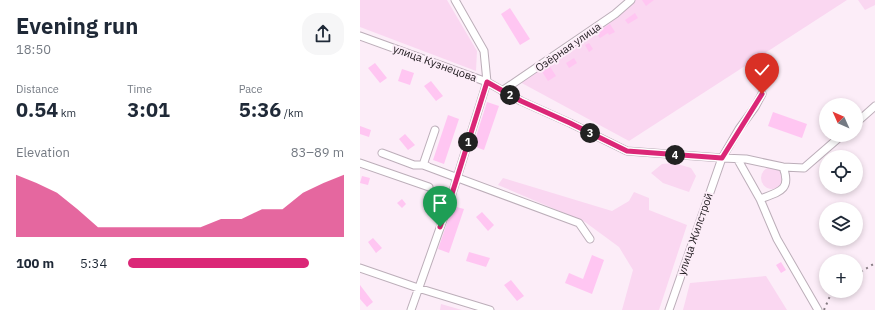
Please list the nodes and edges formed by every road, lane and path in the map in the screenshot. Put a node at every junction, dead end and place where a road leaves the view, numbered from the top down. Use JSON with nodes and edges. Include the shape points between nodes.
{"nodes":[{"id":1,"x":455,"y":0,"type":"edge"},
{"id":2,"x":631,"y":0,"type":"edge"},
{"id":3,"x":360,"y":36,"type":"edge"},
{"id":4,"x":487,"y":82,"type":"junction"},
{"id":5,"x":502,"y":91,"type":"junction"},
{"id":6,"x":762,"y":94,"type":"dead end"},
{"id":7,"x":875,"y":106,"type":"edge"},
{"id":8,"x":863,"y":117,"type":"edge"},
{"id":9,"x":435,"y":130,"type":"dead end"},
{"id":10,"x":834,"y":142,"type":"edge"},
{"id":11,"x":382,"y":153,"type":"dead end"},
{"id":12,"x":722,"y":158,"type":"junction"},
{"id":13,"x":738,"y":160,"type":"junction"},
{"id":14,"x":360,"y":163,"type":"edge"},
{"id":15,"x":423,"y":165,"type":"junction"},
{"id":16,"x":783,"y":167,"type":"junction"},
{"id":17,"x":457,"y":177,"type":"junction"},
{"id":18,"x":429,"y":187,"type":"dead end"},
{"id":19,"x":760,"y":199,"type":"junction"},
{"id":20,"x":590,"y":239,"type":"dead end"},
{"id":21,"x":360,"y":268,"type":"edge"},
{"id":22,"x":418,"y":288,"type":"junction"},
{"id":23,"x":411,"y":310,"type":"edge"},
{"id":24,"x":490,"y":310,"type":"edge"},
{"id":25,"x":669,"y":310,"type":"edge"},
{"id":26,"x":818,"y":310,"type":"edge"}],
"edges":[{"from":1,"to":4,"type":"street","via":[[484,51]]},
{"from":2,"to":5,"type":"street","name":"Озёрная улица","via":[[615,14]]},
{"from":3,"to":4,"type":"street","name":"улица Кузнецова"},
{"from":4,"to":5,"type":"street","name":"улица Кузнецова"},
{"from":4,"to":17,"type":"street"},
{"from":5,"to":12,"type":"street","name":"улица Кузнецова","via":[[627,151]]},
{"from":6,"to":12,"type":"street","name":"улица Жилстрой"},
{"from":7,"to":8,"type":"street"},
{"from":9,"to":15,"type":"street"},
{"from":10,"to":16,"type":"street","name":"улица Кузнецова","via":[[804,168]]},
{"from":11,"to":15,"type":"street","via":[[414,165]]},
{"from":12,"to":13,"type":"street","name":"улица Кузнецова"},
{"from":12,"to":25,"type":"street","name":"улица Жилстрой"},
{"from":13,"to":16,"type":"street","name":"улица Кузнецова","via":[[746,159]]},
{"from":13,"to":19,"type":"street"},
{"from":14,"to":18,"type":"street"},
{"from":15,"to":17,"type":"street"},
{"from":16,"to":19,"type":"street","via":[[787,183],[779,192]]},
{"from":17,"to":20,"type":"street","via":[[579,223]]},
{"from":17,"to":22,"type":"street"},
{"from":19,"to":26,"type":"street","via":[[777,239]]},
{"from":21,"to":22,"type":"street"},
{"from":22,"to":23,"type":"street"},
{"from":22,"to":24,"type":"street"}]}
